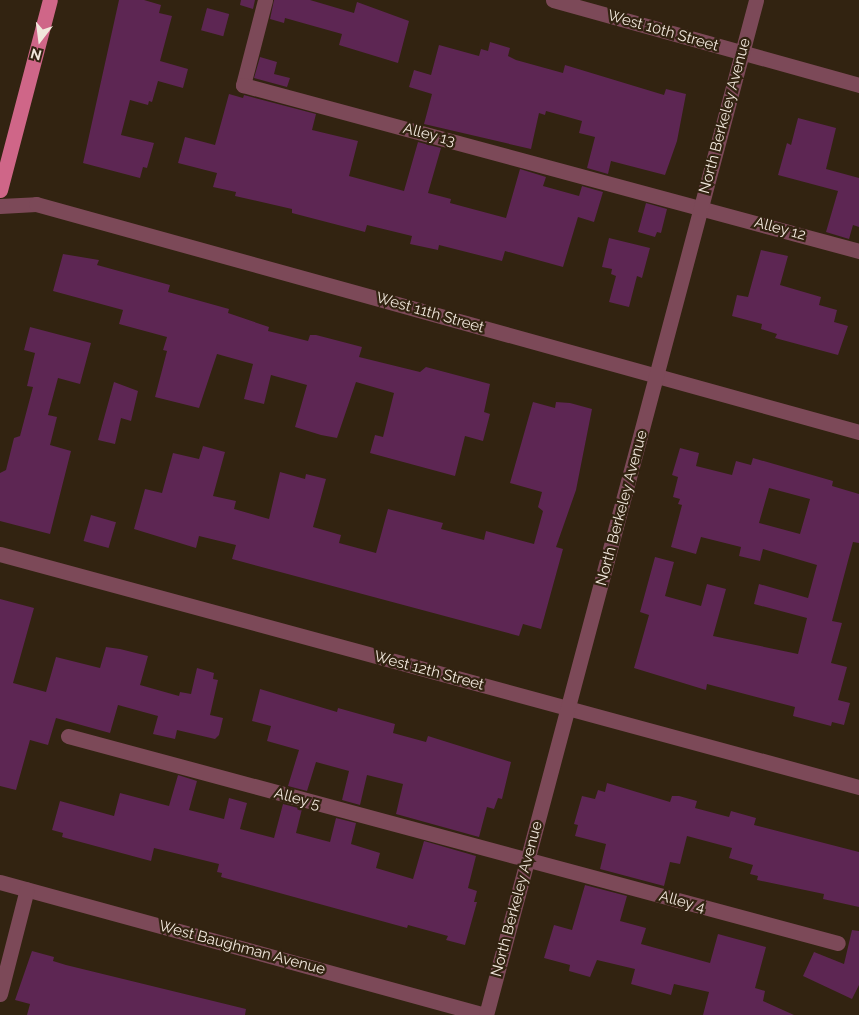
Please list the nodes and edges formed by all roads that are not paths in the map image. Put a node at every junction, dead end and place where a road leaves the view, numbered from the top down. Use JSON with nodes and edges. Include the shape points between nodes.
{"nodes":[{"id":1,"x":50,"y":0,"type":"edge"},
{"id":2,"x":265,"y":0,"type":"edge"},
{"id":3,"x":553,"y":0,"type":"edge"},
{"id":4,"x":756,"y":0,"type":"edge"},
{"id":5,"x":742,"y":53,"type":"junction"},
{"id":6,"x":859,"y":85,"type":"edge"},
{"id":7,"x":0,"y":190,"type":"edge"},
{"id":8,"x":0,"y":206,"type":"edge"},
{"id":9,"x":700,"y":207,"type":"junction"},
{"id":10,"x":859,"y":251,"type":"edge"},
{"id":11,"x":657,"y":377,"type":"junction"},
{"id":12,"x":859,"y":432,"type":"edge"},
{"id":13,"x":0,"y":554,"type":"edge"},
{"id":14,"x":568,"y":708,"type":"junction"},
{"id":15,"x":68,"y":736,"type":"dead end"},
{"id":16,"x":859,"y":787,"type":"edge"},
{"id":17,"x":526,"y":861,"type":"junction"},
{"id":18,"x":0,"y":882,"type":"edge"},
{"id":19,"x":26,"y":889,"type":"junction"},
{"id":20,"x":838,"y":943,"type":"dead end"},
{"id":21,"x":0,"y":994,"type":"edge"},
{"id":22,"x":485,"y":1015,"type":"edge"}],
"edges":[{"from":1,"to":7,"type":"main road"},
{"from":2,"to":9,"type":"street","name":"Alley 13","via":[[243,86]]},
{"from":3,"to":5,"type":"street","name":"West 10th Street"},
{"from":4,"to":5,"type":"street","name":"North Berkeley Avenue"},
{"from":5,"to":6,"type":"street","name":"West 10th Street"},
{"from":5,"to":9,"type":"street","name":"North Berkeley Avenue"},
{"from":8,"to":11,"type":"street","name":"West 11th Street","via":[[36,204]]},
{"from":9,"to":10,"type":"street","name":"Alley 12"},
{"from":9,"to":11,"type":"street","name":"North Berkeley Avenue"},
{"from":11,"to":12,"type":"street","name":"West 11th Street"},
{"from":11,"to":14,"type":"street","name":"North Berkeley Avenue"},
{"from":13,"to":14,"type":"street","name":"West 12th Street"},
{"from":14,"to":16,"type":"street","name":"West 12th Street"},
{"from":14,"to":17,"type":"street","name":"North Berkeley Avenue"},
{"from":15,"to":17,"type":"street","name":"Alley 5"},
{"from":17,"to":20,"type":"street","name":"Alley 4"},
{"from":17,"to":22,"type":"street","name":"North Berkeley Avenue"},
{"from":18,"to":19,"type":"street","name":"West Baughman Avenue"},
{"from":19,"to":21,"type":"street"},
{"from":19,"to":22,"type":"street","name":"West Baughman Avenue"}]}
